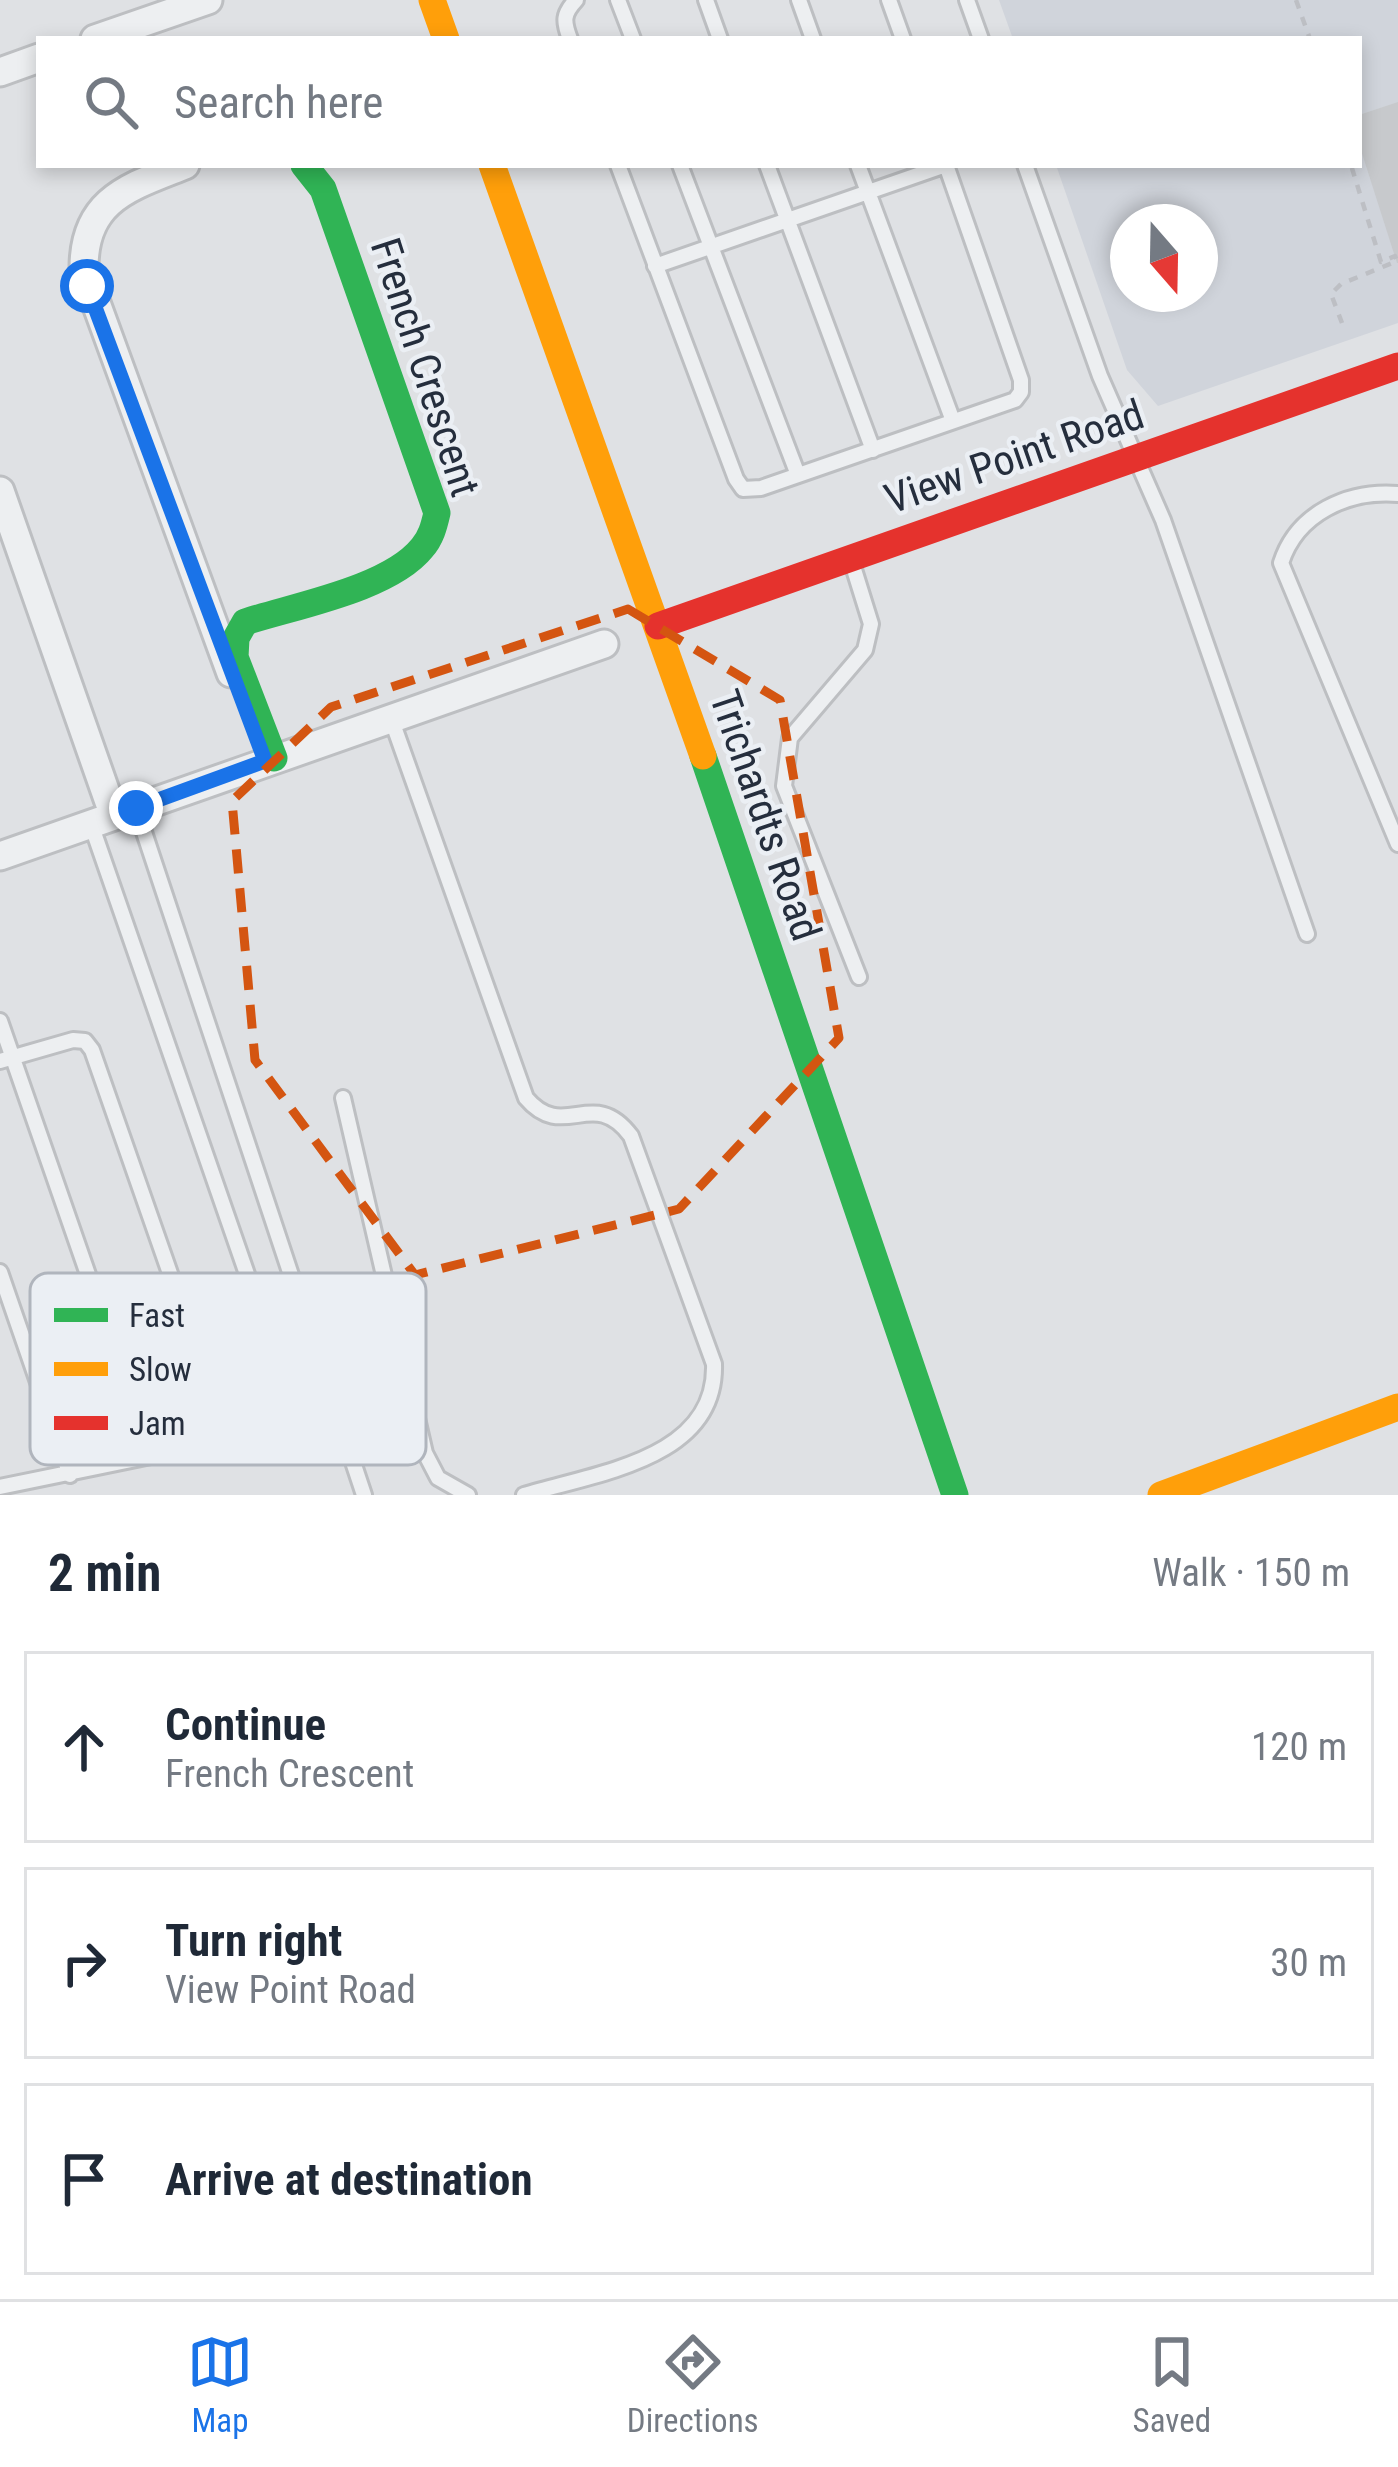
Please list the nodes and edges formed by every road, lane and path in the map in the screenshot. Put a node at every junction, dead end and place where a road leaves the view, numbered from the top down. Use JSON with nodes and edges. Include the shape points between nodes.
{"nodes":[{"id":1,"x":208,"y":0,"type":"edge"},
{"id":2,"x":432,"y":0,"type":"edge"},
{"id":3,"x":576,"y":0,"type":"edge"},
{"id":4,"x":618,"y":0,"type":"edge"},
{"id":5,"x":706,"y":0,"type":"edge"},
{"id":6,"x":799,"y":0,"type":"edge"},
{"id":7,"x":889,"y":0,"type":"edge"},
{"id":8,"x":967,"y":0,"type":"edge"},
{"id":9,"x":1296,"y":0,"type":"edge"},
{"id":10,"x":104,"y":36,"type":"edge"},
{"id":11,"x":445,"y":36,"type":"edge"},
{"id":12,"x":569,"y":36,"type":"edge"},
{"id":13,"x":632,"y":36,"type":"edge"},
{"id":14,"x":719,"y":36,"type":"edge"},
{"id":15,"x":812,"y":36,"type":"edge"},
{"id":16,"x":902,"y":36,"type":"edge"},
{"id":17,"x":980,"y":36,"type":"edge"},
{"id":18,"x":1309,"y":36,"type":"edge"},
{"id":19,"x":36,"y":59,"type":"edge"},
{"id":20,"x":0,"y":72,"type":"edge"},
{"id":21,"x":177,"y":168,"type":"edge"},
{"id":22,"x":306,"y":168,"type":"edge"},
{"id":23,"x":493,"y":168,"type":"edge"},
{"id":24,"x":618,"y":168,"type":"edge"},
{"id":25,"x":681,"y":168,"type":"edge"},
{"id":26,"x":768,"y":168,"type":"edge"},
{"id":27,"x":859,"y":168,"type":"edge"},
{"id":28,"x":937,"y":168,"type":"edge"},
{"id":29,"x":947,"y":168,"type":"edge"},
{"id":30,"x":1026,"y":168,"type":"edge"},
{"id":31,"x":1352,"y":168,"type":"edge"},
{"id":32,"x":868,"y":192,"type":"junction"},
{"id":33,"x":787,"y":220,"type":"junction"},
{"id":34,"x":710,"y":247,"type":"junction"},
{"id":35,"x":656,"y":266,"type":"junction"},
{"id":36,"x":1342,"y":322,"type":"dead end"},
{"id":37,"x":1398,"y":366,"type":"edge"},
{"id":38,"x":953,"y":421,"type":"junction"},
{"id":39,"x":873,"y":450,"type":"junction"},
{"id":40,"x":1135,"y":458,"type":"junction"},
{"id":41,"x":799,"y":475,"type":"junction"},
{"id":42,"x":0,"y":491,"type":"edge"},
{"id":43,"x":1398,"y":494,"type":"edge"},
{"id":44,"x":850,"y":558,"type":"junction"},
{"id":45,"x":658,"y":626,"type":"junction"},
{"id":46,"x":604,"y":644,"type":"dead end"},
{"id":47,"x":391,"y":718,"type":"junction"},
{"id":48,"x":270,"y":759,"type":"junction"},
{"id":49,"x":113,"y":816,"type":"junction"},
{"id":50,"x":1398,"y":844,"type":"edge"},
{"id":51,"x":0,"y":856,"type":"edge"},
{"id":52,"x":1306,"y":934,"type":"dead end"},
{"id":53,"x":859,"y":977,"type":"dead end"},
{"id":54,"x":0,"y":1021,"type":"edge"},
{"id":55,"x":6,"y":1059,"type":"edge"},
{"id":56,"x":343,"y":1098,"type":"dead end"},
{"id":57,"x":0,"y":1272,"type":"edge"},
{"id":58,"x":84,"y":1273,"type":"edge"},
{"id":59,"x":170,"y":1273,"type":"edge"},
{"id":60,"x":251,"y":1273,"type":"edge"},
{"id":61,"x":282,"y":1273,"type":"edge"},
{"id":62,"x":383,"y":1273,"type":"edge"},
{"id":63,"x":30,"y":1359,"type":"edge"},
{"id":64,"x":1398,"y":1407,"type":"edge"},
{"id":65,"x":426,"y":1455,"type":"edge"},
{"id":66,"x":67,"y":1465,"type":"edge"},
{"id":67,"x":113,"y":1465,"type":"edge"},
{"id":68,"x":353,"y":1465,"type":"edge"},
{"id":69,"x":70,"y":1475,"type":"junction"},
{"id":70,"x":0,"y":1487,"type":"edge"},
{"id":71,"x":364,"y":1495,"type":"edge"},
{"id":72,"x":468,"y":1495,"type":"edge"},
{"id":73,"x":524,"y":1495,"type":"edge"},
{"id":74,"x":955,"y":1495,"type":"edge"},
{"id":75,"x":1161,"y":1495,"type":"edge"}],
"edges":[{"from":1,"to":10,"type":"street"},
{"from":2,"to":11,"type":"main road"},
{"from":3,"to":12,"type":"lane","via":[[564,22]]},
{"from":4,"to":13,"type":"lane"},
{"from":5,"to":14,"type":"lane"},
{"from":6,"to":15,"type":"lane"},
{"from":7,"to":16,"type":"lane"},
{"from":8,"to":17,"type":"lane"},
{"from":9,"to":18,"type":"path"},
{"from":19,"to":20,"type":"street"},
{"from":21,"to":48,"type":"street","via":[[104,206],[84,270]]},
{"from":22,"to":48,"type":"main road","name":"French Crescent","via":[[323,189],[437,513],[413,558],[245,622],[238,632],[235,656]]},
{"from":23,"to":45,"type":"main road","name":"Trichardts Road"},
{"from":24,"to":35,"type":"lane"},
{"from":25,"to":34,"type":"lane"},
{"from":26,"to":33,"type":"lane"},
{"from":27,"to":32,"type":"lane"},
{"from":28,"to":32,"type":"lane"},
{"from":29,"to":38,"type":"lane","via":[[1022,392]]},
{"from":30,"to":40,"type":"lane"},
{"from":31,"to":36,"type":"path","via":[[1381,262],[1396,262],[1331,294]]},
{"from":32,"to":33,"type":"lane"},
{"from":32,"to":38,"type":"lane"},
{"from":33,"to":34,"type":"lane"},
{"from":33,"to":39,"type":"lane"},
{"from":34,"to":35,"type":"lane"},
{"from":34,"to":41,"type":"lane"},
{"from":35,"to":41,"type":"lane","via":[[743,490]]},
{"from":37,"to":40,"type":"main road","name":"View Point Road"},
{"from":38,"to":39,"type":"lane"},
{"from":39,"to":41,"type":"lane"},
{"from":40,"to":44,"type":"main road","name":"View Point Road"},
{"from":40,"to":52,"type":"lane"},
{"from":42,"to":49,"type":"street"},
{"from":43,"to":50,"type":"lane","via":[[1372,492],[1319,510],[1288,539],[1281,562]]},
{"from":44,"to":45,"type":"main road","name":"View Point Road"},
{"from":44,"to":53,"type":"lane","via":[[871,624],[865,650],[790,738],[784,785]]},
{"from":45,"to":74,"type":"main road","name":"Trichardts Road"},
{"from":46,"to":47,"type":"street"},
{"from":47,"to":48,"type":"street"},
{"from":47,"to":73,"type":"lane","via":[[526,1098],[538,1112],[562,1118],[602,1112],[631,1136],[714,1364],[706,1412],[685,1435],[655,1455]]},
{"from":48,"to":49,"type":"street"},
{"from":49,"to":51,"type":"street"},
{"from":49,"to":60,"type":"lane"},
{"from":49,"to":61,"type":"lane"},
{"from":54,"to":55,"type":"lane"},
{"from":55,"to":58,"type":"lane"},
{"from":55,"to":59,"type":"lane","via":[[73,1040],[92,1050]]},
{"from":56,"to":62,"type":"lane"},
{"from":57,"to":63,"type":"lane"},
{"from":64,"to":75,"type":"main road"},
{"from":65,"to":72,"type":"lane","via":[[438,1478]]},
{"from":66,"to":69,"type":"lane"},
{"from":67,"to":69,"type":"lane"},
{"from":68,"to":71,"type":"lane"},
{"from":69,"to":70,"type":"lane"}]}
